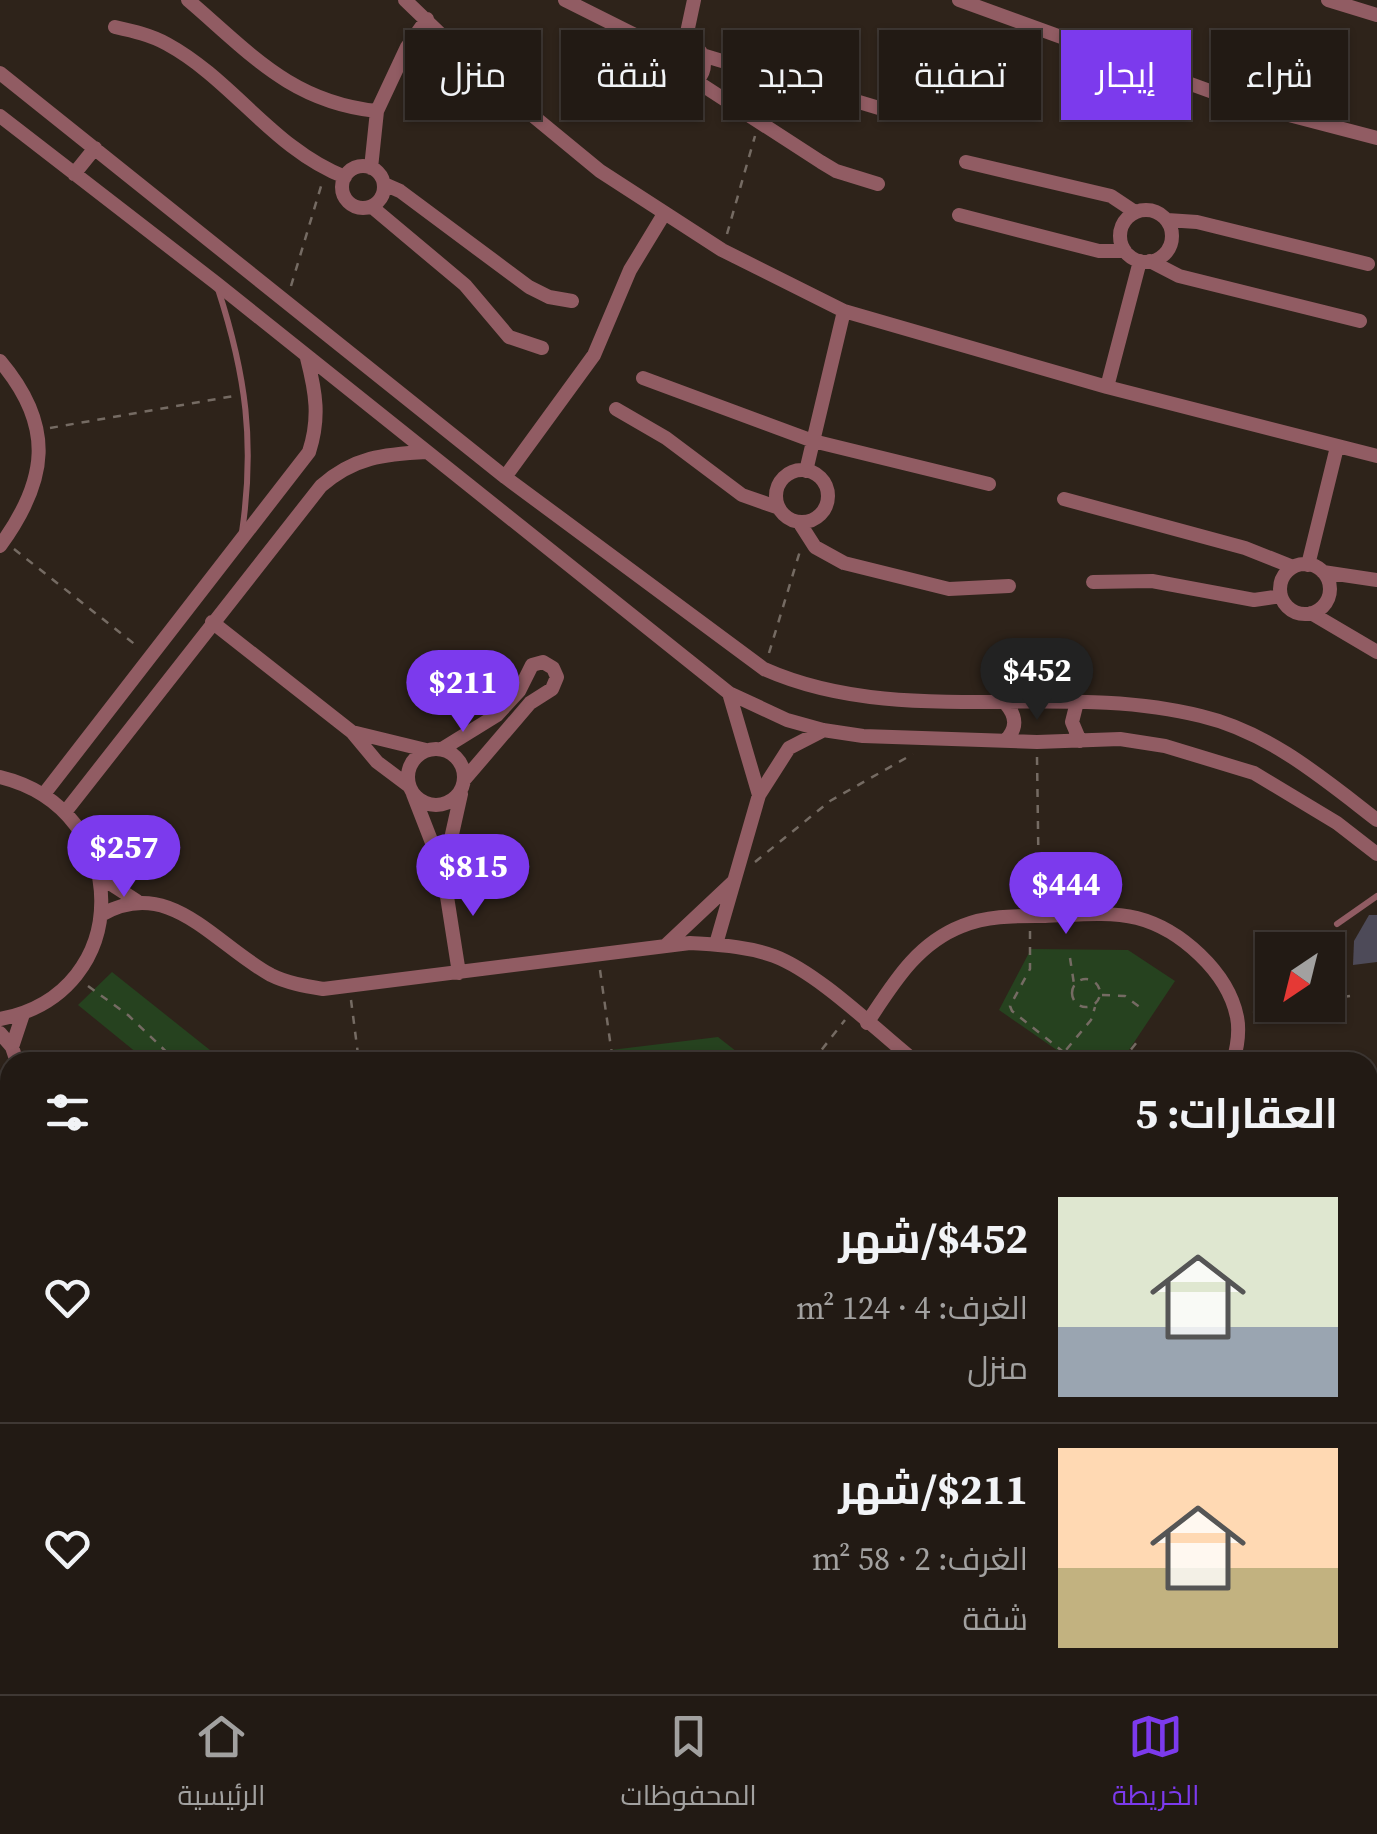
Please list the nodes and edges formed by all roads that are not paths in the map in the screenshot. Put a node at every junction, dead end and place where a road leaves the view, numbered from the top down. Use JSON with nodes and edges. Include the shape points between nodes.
{"nodes":[{"id":1,"x":188,"y":0,"type":"edge"},
{"id":2,"x":405,"y":0,"type":"edge"},
{"id":3,"x":565,"y":0,"type":"edge"},
{"id":4,"x":694,"y":0,"type":"edge"},
{"id":5,"x":959,"y":0,"type":"edge"},
{"id":6,"x":1328,"y":0,"type":"edge"},
{"id":7,"x":1377,"y":15,"type":"edge"},
{"id":8,"x":428,"y":19,"type":"junction"},
{"id":9,"x":115,"y":27,"type":"dead end"},
{"id":10,"x":625,"y":30,"type":"edge"},
{"id":11,"x":687,"y":30,"type":"edge"},
{"id":12,"x":703,"y":55,"type":"edge"},
{"id":13,"x":0,"y":73,"type":"edge"},
{"id":14,"x":703,"y":85,"type":"edge"},
{"id":15,"x":879,"y":108,"type":"edge"},
{"id":16,"x":377,"y":111,"type":"junction"},
{"id":17,"x":0,"y":116,"type":"edge"},
{"id":18,"x":1377,"y":138,"type":"edge"},
{"id":19,"x":95,"y":148,"type":"junction"},
{"id":20,"x":966,"y":162,"type":"dead end"},
{"id":21,"x":370,"y":168,"type":"junction"},
{"id":22,"x":74,"y":174,"type":"junction"},
{"id":23,"x":345,"y":177,"type":"junction"},
{"id":24,"x":384,"y":184,"type":"junction"},
{"id":25,"x":878,"y":184,"type":"dead end"},
{"id":26,"x":372,"y":207,"type":"junction"},
{"id":27,"x":1135,"y":212,"type":"junction"},
{"id":28,"x":664,"y":214,"type":"junction"},
{"id":29,"x":959,"y":214,"type":"dead end"},
{"id":30,"x":1167,"y":220,"type":"junction"},
{"id":31,"x":1125,"y":251,"type":"junction"},
{"id":32,"x":1145,"y":261,"type":"junction"},
{"id":33,"x":1368,"y":264,"type":"dead end"},
{"id":34,"x":216,"y":283,"type":"junction"},
{"id":35,"x":572,"y":301,"type":"dead end"},
{"id":36,"x":844,"y":312,"type":"junction"},
{"id":37,"x":1360,"y":321,"type":"dead end"},
{"id":38,"x":542,"y":348,"type":"dead end"},
{"id":39,"x":307,"y":358,"type":"junction"},
{"id":40,"x":0,"y":361,"type":"edge"},
{"id":41,"x":643,"y":378,"type":"dead end"},
{"id":42,"x":1107,"y":387,"type":"junction"},
{"id":43,"x":616,"y":410,"type":"dead end"},
{"id":44,"x":813,"y":441,"type":"junction"},
{"id":45,"x":1337,"y":448,"type":"junction"},
{"id":46,"x":427,"y":452,"type":"junction"},
{"id":47,"x":1377,"y":456,"type":"edge"},
{"id":48,"x":806,"y":471,"type":"junction"},
{"id":49,"x":506,"y":477,"type":"junction"},
{"id":50,"x":989,"y":484,"type":"dead end"},
{"id":51,"x":1064,"y":499,"type":"dead end"},
{"id":52,"x":779,"y":508,"type":"junction"},
{"id":53,"x":802,"y":528,"type":"junction"},
{"id":54,"x":241,"y":537,"type":"junction"},
{"id":55,"x":2,"y":543,"type":"edge"},
{"id":56,"x":1301,"y":566,"type":"junction"},
{"id":57,"x":1323,"y":572,"type":"junction"},
{"id":58,"x":1377,"y":580,"type":"edge"},
{"id":59,"x":1093,"y":582,"type":"dead end"},
{"id":60,"x":1009,"y":586,"type":"dead end"},
{"id":61,"x":1281,"y":596,"type":"junction"},
{"id":62,"x":1312,"y":614,"type":"junction"},
{"id":63,"x":212,"y":622,"type":"junction"},
{"id":64,"x":1377,"y":652,"type":"edge"},
{"id":65,"x":729,"y":693,"type":"junction"},
{"id":66,"x":1078,"y":702,"type":"junction"},
{"id":67,"x":1006,"y":704,"type":"junction"},
{"id":68,"x":823,"y":730,"type":"junction"},
{"id":69,"x":352,"y":732,"type":"junction"},
{"id":70,"x":1005,"y":741,"type":"junction"},
{"id":71,"x":1080,"y":741,"type":"junction"},
{"id":72,"x":442,"y":749,"type":"junction"},
{"id":73,"x":426,"y":750,"type":"junction"},
{"id":74,"x":0,"y":778,"type":"edge"},
{"id":75,"x":463,"y":785,"type":"junction"},
{"id":76,"x":411,"y":790,"type":"junction"},
{"id":77,"x":44,"y":794,"type":"junction"},
{"id":78,"x":759,"y":795,"type":"junction"},
{"id":79,"x":66,"y":811,"type":"junction"},
{"id":80,"x":1377,"y":820,"type":"edge"},
{"id":81,"x":1377,"y":854,"type":"edge"},
{"id":82,"x":443,"y":871,"type":"junction"},
{"id":83,"x":100,"y":878,"type":"junction"},
{"id":84,"x":734,"y":882,"type":"junction"},
{"id":85,"x":1377,"y":896,"type":"edge"},
{"id":86,"x":137,"y":901,"type":"junction"},
{"id":87,"x":102,"y":915,"type":"junction"},
{"id":88,"x":1337,"y":924,"type":"dead end"},
{"id":89,"x":716,"y":944,"type":"junction"},
{"id":90,"x":663,"y":948,"type":"junction"},
{"id":91,"x":459,"y":973,"type":"junction"},
{"id":92,"x":23,"y":1014,"type":"junction"},
{"id":93,"x":0,"y":1020,"type":"edge"},
{"id":94,"x":866,"y":1023,"type":"junction"},
{"id":95,"x":0,"y":1033,"type":"edge"},
{"id":96,"x":12,"y":1047,"type":"junction"},
{"id":97,"x":14,"y":1052,"type":"edge"},
{"id":98,"x":903,"y":1052,"type":"edge"},
{"id":99,"x":1236,"y":1052,"type":"edge"}],
"edges":[{"from":1,"to":16,"type":"street","via":[[302,92]]},
{"from":2,"to":8,"type":"street"},
{"from":3,"to":10,"type":"street"},
{"from":4,"to":11,"type":"street"},
{"from":5,"to":18,"type":"street","via":[[1244,102]]},
{"from":6,"to":7,"type":"street"},
{"from":8,"to":16,"type":"street"},
{"from":8,"to":28,"type":"street","via":[[539,123]]},
{"from":9,"to":23,"type":"street","via":[[167,44],[292,149]]},
{"from":12,"to":15,"type":"street"},
{"from":13,"to":19,"type":"street"},
{"from":14,"to":25,"type":"street","via":[[836,170]]},
{"from":16,"to":21,"type":"street"},
{"from":17,"to":22,"type":"street"},
{"from":19,"to":22,"type":"street"},
{"from":19,"to":49,"type":"street"},
{"from":20,"to":27,"type":"street","via":[[1110,196]]},
{"from":21,"to":23,"type":"street"},
{"from":21,"to":24,"type":"street"},
{"from":22,"to":34,"type":"street"},
{"from":23,"to":26,"type":"street","via":[[348,202]]},
{"from":24,"to":26,"type":"street"},
{"from":24,"to":35,"type":"street","via":[[529,288]]},
{"from":26,"to":38,"type":"street","via":[[465,285],[509,337]]},
{"from":27,"to":30,"type":"street","via":[[1152,210]]},
{"from":27,"to":31,"type":"street","via":[[1122,225]]},
{"from":28,"to":36,"type":"street"},
{"from":28,"to":49,"type":"street","via":[[630,270],[594,356]]},
{"from":29,"to":31,"type":"street","via":[[1100,251]]},
{"from":30,"to":32,"type":"street","via":[[1170,246],[1159,259]]},
{"from":30,"to":33,"type":"street"},
{"from":31,"to":32,"type":"street"},
{"from":32,"to":37,"type":"street","via":[[1178,276]]},
{"from":32,"to":42,"type":"street"},
{"from":34,"to":39,"type":"street"},
{"from":34,"to":54,"type":"lane","via":[[246,394],[250,442]]},
{"from":36,"to":42,"type":"street"},
{"from":36,"to":44,"type":"street"},
{"from":39,"to":46,"type":"street"},
{"from":39,"to":54,"type":"street","via":[[318,406],[309,452]]},
{"from":40,"to":55,"type":"street","via":[[30,405],[40,466],[32,495]]},
{"from":41,"to":44,"type":"street"},
{"from":42,"to":45,"type":"street"},
{"from":43,"to":52,"type":"street","via":[[742,495]]},
{"from":44,"to":48,"type":"street"},
{"from":44,"to":50,"type":"street"},
{"from":45,"to":47,"type":"street"},
{"from":45,"to":56,"type":"street"},
{"from":46,"to":63,"type":"street","via":[[379,454],[338,472]]},
{"from":46,"to":65,"type":"street"},
{"from":48,"to":52,"type":"street","via":[[790,473],[779,484]]},
{"from":48,"to":53,"type":"street","via":[[823,481],[828,500]]},
{"from":49,"to":67,"type":"street","via":[[764,669],[833,692]]},
{"from":51,"to":56,"type":"street"},
{"from":52,"to":53,"type":"street"},
{"from":53,"to":60,"type":"street","via":[[828,558],[929,585]]},
{"from":54,"to":77,"type":"street"},
{"from":56,"to":57,"type":"street"},
{"from":56,"to":61,"type":"street","via":[[1282,580]]},
{"from":57,"to":58,"type":"street"},
{"from":57,"to":62,"type":"street","via":[[1329,596]]},
{"from":59,"to":61,"type":"street","via":[[1152,582],[1254,600]]},
{"from":61,"to":62,"type":"street","via":[[1296,613]]},
{"from":62,"to":64,"type":"street"},
{"from":63,"to":69,"type":"street"},
{"from":63,"to":79,"type":"street"},
{"from":65,"to":68,"type":"street"},
{"from":65,"to":78,"type":"street"},
{"from":66,"to":67,"type":"street"},
{"from":66,"to":71,"type":"street","via":[[1072,722]]},
{"from":66,"to":80,"type":"street","via":[[1162,708],[1244,731],[1282,750]]},
{"from":67,"to":70,"type":"street","via":[[1015,723]]},
{"from":68,"to":70,"type":"street"},
{"from":68,"to":78,"type":"street","via":[[788,748]]},
{"from":69,"to":73,"type":"street"},
{"from":69,"to":76,"type":"street"},
{"from":70,"to":71,"type":"street"},
{"from":71,"to":81,"type":"street","via":[[1166,746],[1254,773]]},
{"from":72,"to":73,"type":"street"},
{"from":72,"to":75,"type":"street","via":[[459,760]]},
{"from":72,"to":75,"type":"street","via":[[525,697]]},
{"from":73,"to":76,"type":"street","via":[[408,769]]},
{"from":74,"to":77,"type":"street"},
{"from":75,"to":76,"type":"street","via":[[438,806]]},
{"from":75,"to":82,"type":"street"},
{"from":76,"to":82,"type":"street"},
{"from":77,"to":79,"type":"street"},
{"from":78,"to":84,"type":"street"},
{"from":79,"to":83,"type":"street","via":[[94,853]]},
{"from":82,"to":91,"type":"street"},
{"from":83,"to":86,"type":"street"},
{"from":83,"to":87,"type":"street"},
{"from":84,"to":89,"type":"street"},
{"from":84,"to":90,"type":"street"},
{"from":85,"to":88,"type":"lane"},
{"from":86,"to":87,"type":"street"},
{"from":86,"to":91,"type":"street","via":[[166,905],[273,976],[310,987]]},
{"from":87,"to":92,"type":"street","via":[[75,976]]},
{"from":89,"to":90,"type":"street"},
{"from":89,"to":94,"type":"street","via":[[776,957]]},
{"from":90,"to":91,"type":"street"},
{"from":92,"to":93,"type":"street"},
{"from":92,"to":96,"type":"street"},
{"from":94,"to":98,"type":"street"},
{"from":94,"to":99,"type":"street","via":[[910,960],[961,926],[989,918],[1111,914],[1164,930],[1209,966],[1236,1016]]},
{"from":95,"to":96,"type":"street"},
{"from":96,"to":97,"type":"street"}]}
